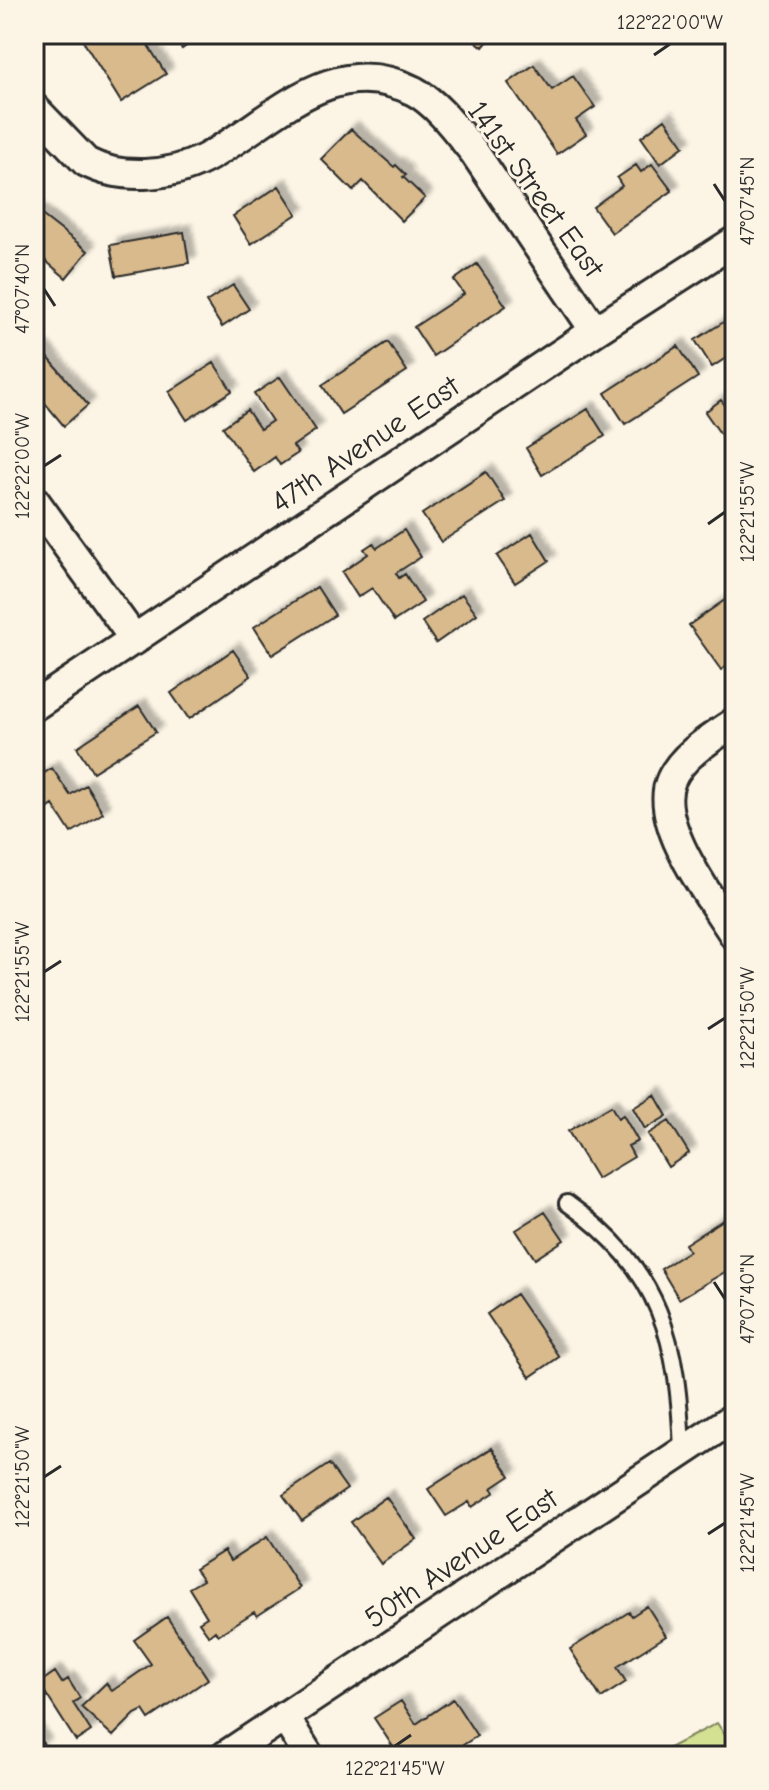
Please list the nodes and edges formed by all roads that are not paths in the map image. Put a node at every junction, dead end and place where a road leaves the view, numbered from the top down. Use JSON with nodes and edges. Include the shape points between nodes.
{"nodes":[{"id":1,"x":34,"y":108,"type":"edge"},
{"id":2,"x":735,"y":241,"type":"edge"},
{"id":3,"x":595,"y":331,"type":"junction"},
{"id":4,"x":34,"y":500,"type":"edge"},
{"id":5,"x":135,"y":640,"type":"junction"},
{"id":6,"x":34,"y":706,"type":"edge"},
{"id":7,"x":735,"y":722,"type":"edge"},
{"id":8,"x":735,"y":936,"type":"edge"},
{"id":9,"x":567,"y":1203,"type":"dead end"},
{"id":10,"x":735,"y":1417,"type":"edge"},
{"id":11,"x":682,"y":1452,"type":"junction"},
{"id":12,"x":284,"y":1716,"type":"junction"},
{"id":13,"x":225,"y":1756,"type":"edge"},
{"id":14,"x":309,"y":1756,"type":"edge"}],
"edges":[{"from":1,"to":3,"type":"street","name":"141st Street East","via":[[86,162],[143,174],[202,160],[326,84],[379,80],[416,92],[474,152]]},
{"from":2,"to":3,"type":"street","name":"47th Avenue East"},
{"from":3,"to":5,"type":"street","name":"47th Avenue East"},
{"from":4,"to":5,"type":"street"},
{"from":5,"to":6,"type":"street","name":"47th Avenue East"},
{"from":7,"to":8,"type":"street","via":[[682,764],[670,784],[671,818],[680,845]]},
{"from":9,"to":11,"type":"lane","via":[[615,1242],[660,1309],[675,1370]]},
{"from":10,"to":11,"type":"street","name":"50th Avenue East"},
{"from":11,"to":12,"type":"street","name":"50th Avenue East"},
{"from":12,"to":13,"type":"street","name":"50th Avenue East"},
{"from":12,"to":14,"type":"street"}]}
